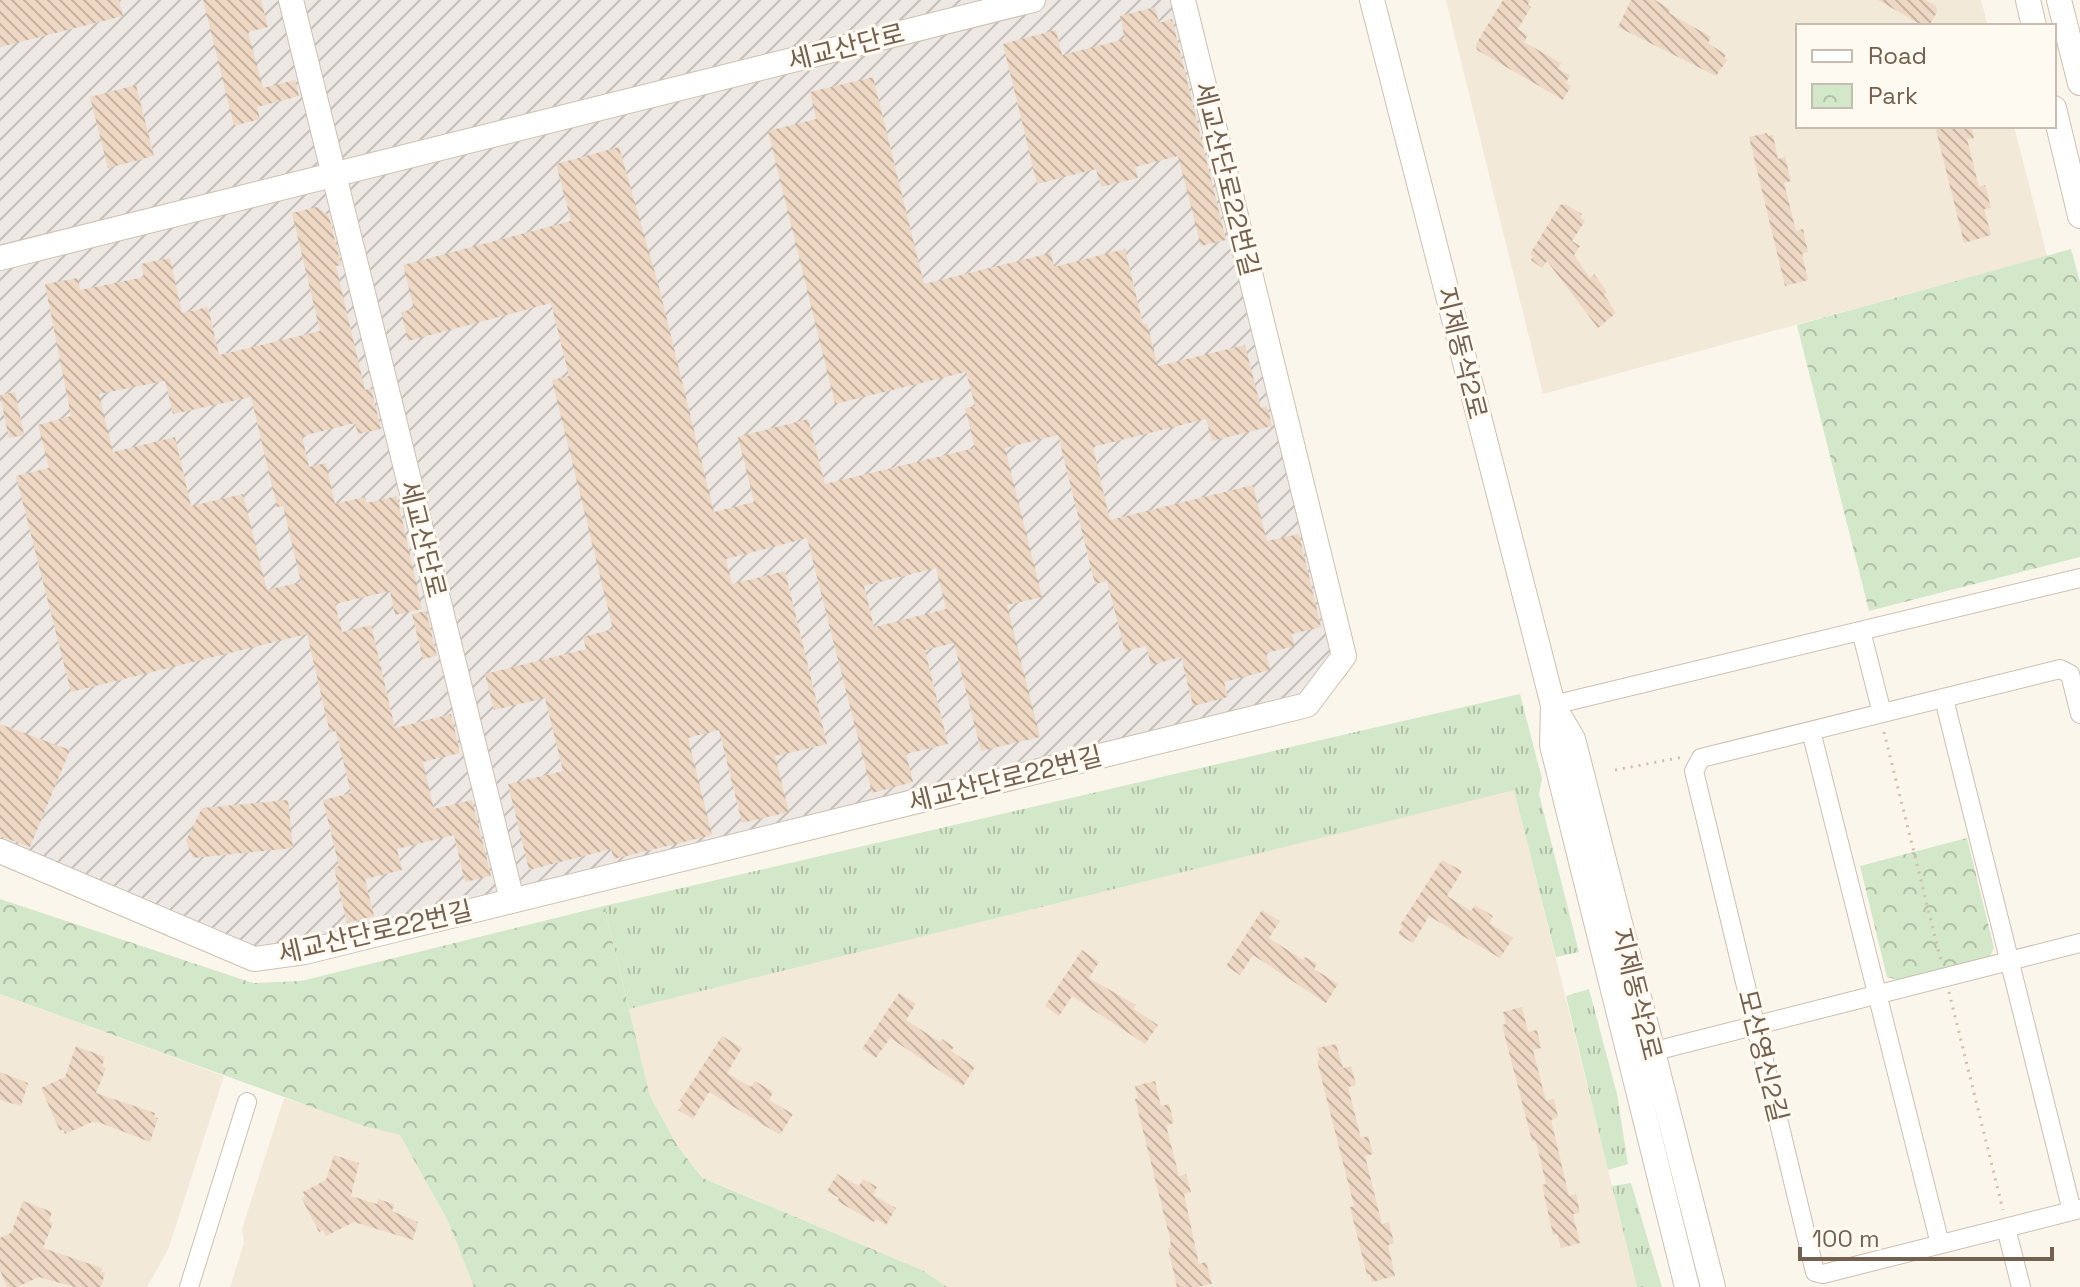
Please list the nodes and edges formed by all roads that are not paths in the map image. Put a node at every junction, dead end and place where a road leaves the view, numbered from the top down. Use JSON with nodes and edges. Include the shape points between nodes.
{"nodes":[{"id":1,"x":291,"y":0,"type":"edge"},
{"id":2,"x":1033,"y":0,"type":"edge"},
{"id":3,"x":1183,"y":0,"type":"edge"},
{"id":4,"x":1372,"y":0,"type":"edge"},
{"id":5,"x":2028,"y":0,"type":"edge"},
{"id":6,"x":2059,"y":0,"type":"edge"},
{"id":7,"x":2034,"y":24,"type":"edge"},
{"id":8,"x":2080,"y":83,"type":"edge"},
{"id":9,"x":2056,"y":116,"type":"edge"},
{"id":10,"x":334,"y":177,"type":"junction"},
{"id":11,"x":2080,"y":216,"type":"edge"},
{"id":12,"x":0,"y":258,"type":"edge"},
{"id":13,"x":2080,"y":578,"type":"edge"},
{"id":14,"x":1861,"y":631,"type":"junction"},
{"id":15,"x":1944,"y":699,"type":"junction"},
{"id":16,"x":1553,"y":705,"type":"junction"},
{"id":17,"x":1882,"y":713,"type":"junction"},
{"id":18,"x":2080,"y":714,"type":"edge"},
{"id":19,"x":1811,"y":731,"type":"junction"},
{"id":20,"x":0,"y":851,"type":"edge"},
{"id":21,"x":512,"y":900,"type":"junction"},
{"id":22,"x":2080,"y":943,"type":"edge"},
{"id":23,"x":2009,"y":961,"type":"junction"},
{"id":24,"x":1877,"y":994,"type":"junction"},
{"id":25,"x":1755,"y":1025,"type":"junction"},
{"id":26,"x":1651,"y":1052,"type":"junction"},
{"id":27,"x":247,"y":1102,"type":"dead end"},
{"id":28,"x":2076,"y":1210,"type":"edge"},
{"id":29,"x":2006,"y":1228,"type":"junction"},
{"id":30,"x":1940,"y":1244,"type":"junction"},
{"id":31,"x":189,"y":1287,"type":"edge"},
{"id":32,"x":1687,"y":1287,"type":"edge"},
{"id":33,"x":1713,"y":1287,"type":"edge"},
{"id":34,"x":2021,"y":1287,"type":"edge"}],
"edges":[{"from":1,"to":10,"type":"street","name":"세교산단로"},
{"from":2,"to":10,"type":"street","name":"세교산단로"},
{"from":3,"to":21,"type":"street","name":"세교산단로22번길","via":[[1344,656],[1307,705]]},
{"from":4,"to":16,"type":"street","name":"지제동삭2로"},
{"from":5,"to":7,"type":"street"},
{"from":6,"to":8,"type":"street"},
{"from":9,"to":11,"type":"street"},
{"from":10,"to":12,"type":"street","name":"세교산단로"},
{"from":10,"to":21,"type":"street","name":"세교산단로"},
{"from":13,"to":14,"type":"street"},
{"from":14,"to":16,"type":"street"},
{"from":14,"to":17,"type":"street"},
{"from":15,"to":17,"type":"street"},
{"from":15,"to":18,"type":"street","via":[[2060,669],[2070,674]]},
{"from":15,"to":23,"type":"street"},
{"from":16,"to":26,"type":"street","name":"지제동삭2로","via":[[1573,739]]},
{"from":16,"to":32,"type":"street","name":"지제동삭2로","via":[[1552,745]]},
{"from":17,"to":19,"type":"street"},
{"from":19,"to":24,"type":"street"},
{"from":19,"to":25,"type":"street","name":"모산영신2길","via":[[1701,758],[1694,771]]},
{"from":20,"to":21,"type":"street","name":"세교산단로22번길","via":[[254,959],[305,952]]},
{"from":22,"to":23,"type":"street"},
{"from":23,"to":24,"type":"street"},
{"from":23,"to":28,"type":"street"},
{"from":24,"to":25,"type":"street"},
{"from":24,"to":30,"type":"street"},
{"from":25,"to":26,"type":"street"},
{"from":25,"to":30,"type":"street","name":"모산영신2길","via":[[1815,1272]]},
{"from":26,"to":33,"type":"street","name":"지제동삭2로"},
{"from":27,"to":31,"type":"street"},
{"from":28,"to":29,"type":"street","name":"모산영신2길"},
{"from":29,"to":30,"type":"street","name":"모산영신2길"},
{"from":29,"to":34,"type":"street"}]}
